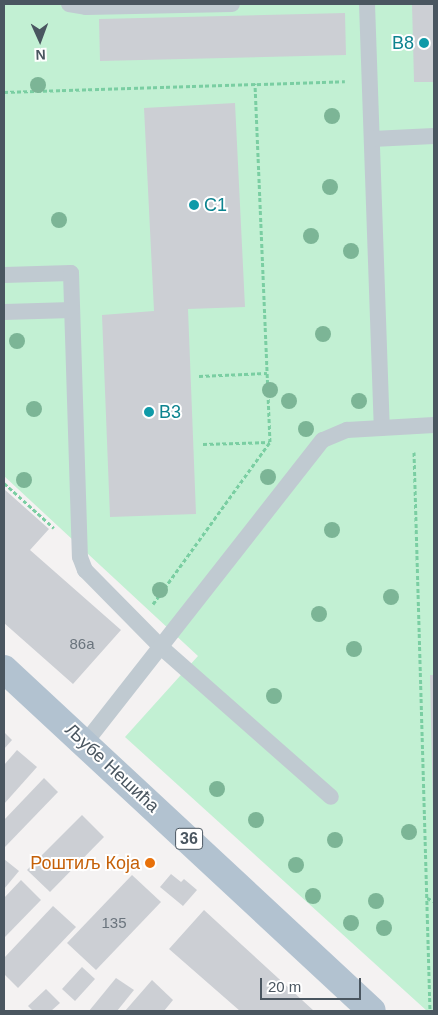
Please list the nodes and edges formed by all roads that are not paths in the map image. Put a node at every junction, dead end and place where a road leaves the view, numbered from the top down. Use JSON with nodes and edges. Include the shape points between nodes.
{"nodes":[{"id":1,"x":68,"y":4,"type":"edge"},
{"id":2,"x":232,"y":4,"type":"edge"},
{"id":3,"x":367,"y":4,"type":"edge"},
{"id":4,"x":434,"y":136,"type":"edge"},
{"id":5,"x":372,"y":139,"type":"junction"},
{"id":6,"x":4,"y":274,"type":"edge"},
{"id":7,"x":72,"y":310,"type":"junction"},
{"id":8,"x":4,"y":312,"type":"edge"},
{"id":9,"x":434,"y":425,"type":"edge"},
{"id":10,"x":382,"y":428,"type":"junction"},
{"id":11,"x":162,"y":648,"type":"junction"},
{"id":12,"x":4,"y":669,"type":"edge"},
{"id":13,"x":85,"y":743,"type":"junction"},
{"id":14,"x":331,"y":797,"type":"dead end"},
{"id":15,"x":372,"y":1011,"type":"edge"}],
"edges":[{"from":1,"to":2,"type":"lane","via":[[86,7]]},
{"from":3,"to":5,"type":"lane"},
{"from":4,"to":5,"type":"lane"},
{"from":5,"to":10,"type":"lane"},
{"from":6,"to":7,"type":"lane","via":[[71,273]]},
{"from":7,"to":8,"type":"lane"},
{"from":7,"to":11,"type":"lane","via":[[80,551],[84,570]]},
{"from":9,"to":10,"type":"lane"},
{"from":10,"to":11,"type":"lane","via":[[335,433],[315,447]]},
{"from":11,"to":13,"type":"lane"},
{"from":11,"to":14,"type":"lane"},
{"from":12,"to":13,"type":"main road","name":"Љубе Нешића","number":"36"},
{"from":13,"to":15,"type":"main road","name":"Љубе Нешића","number":"36"}]}
